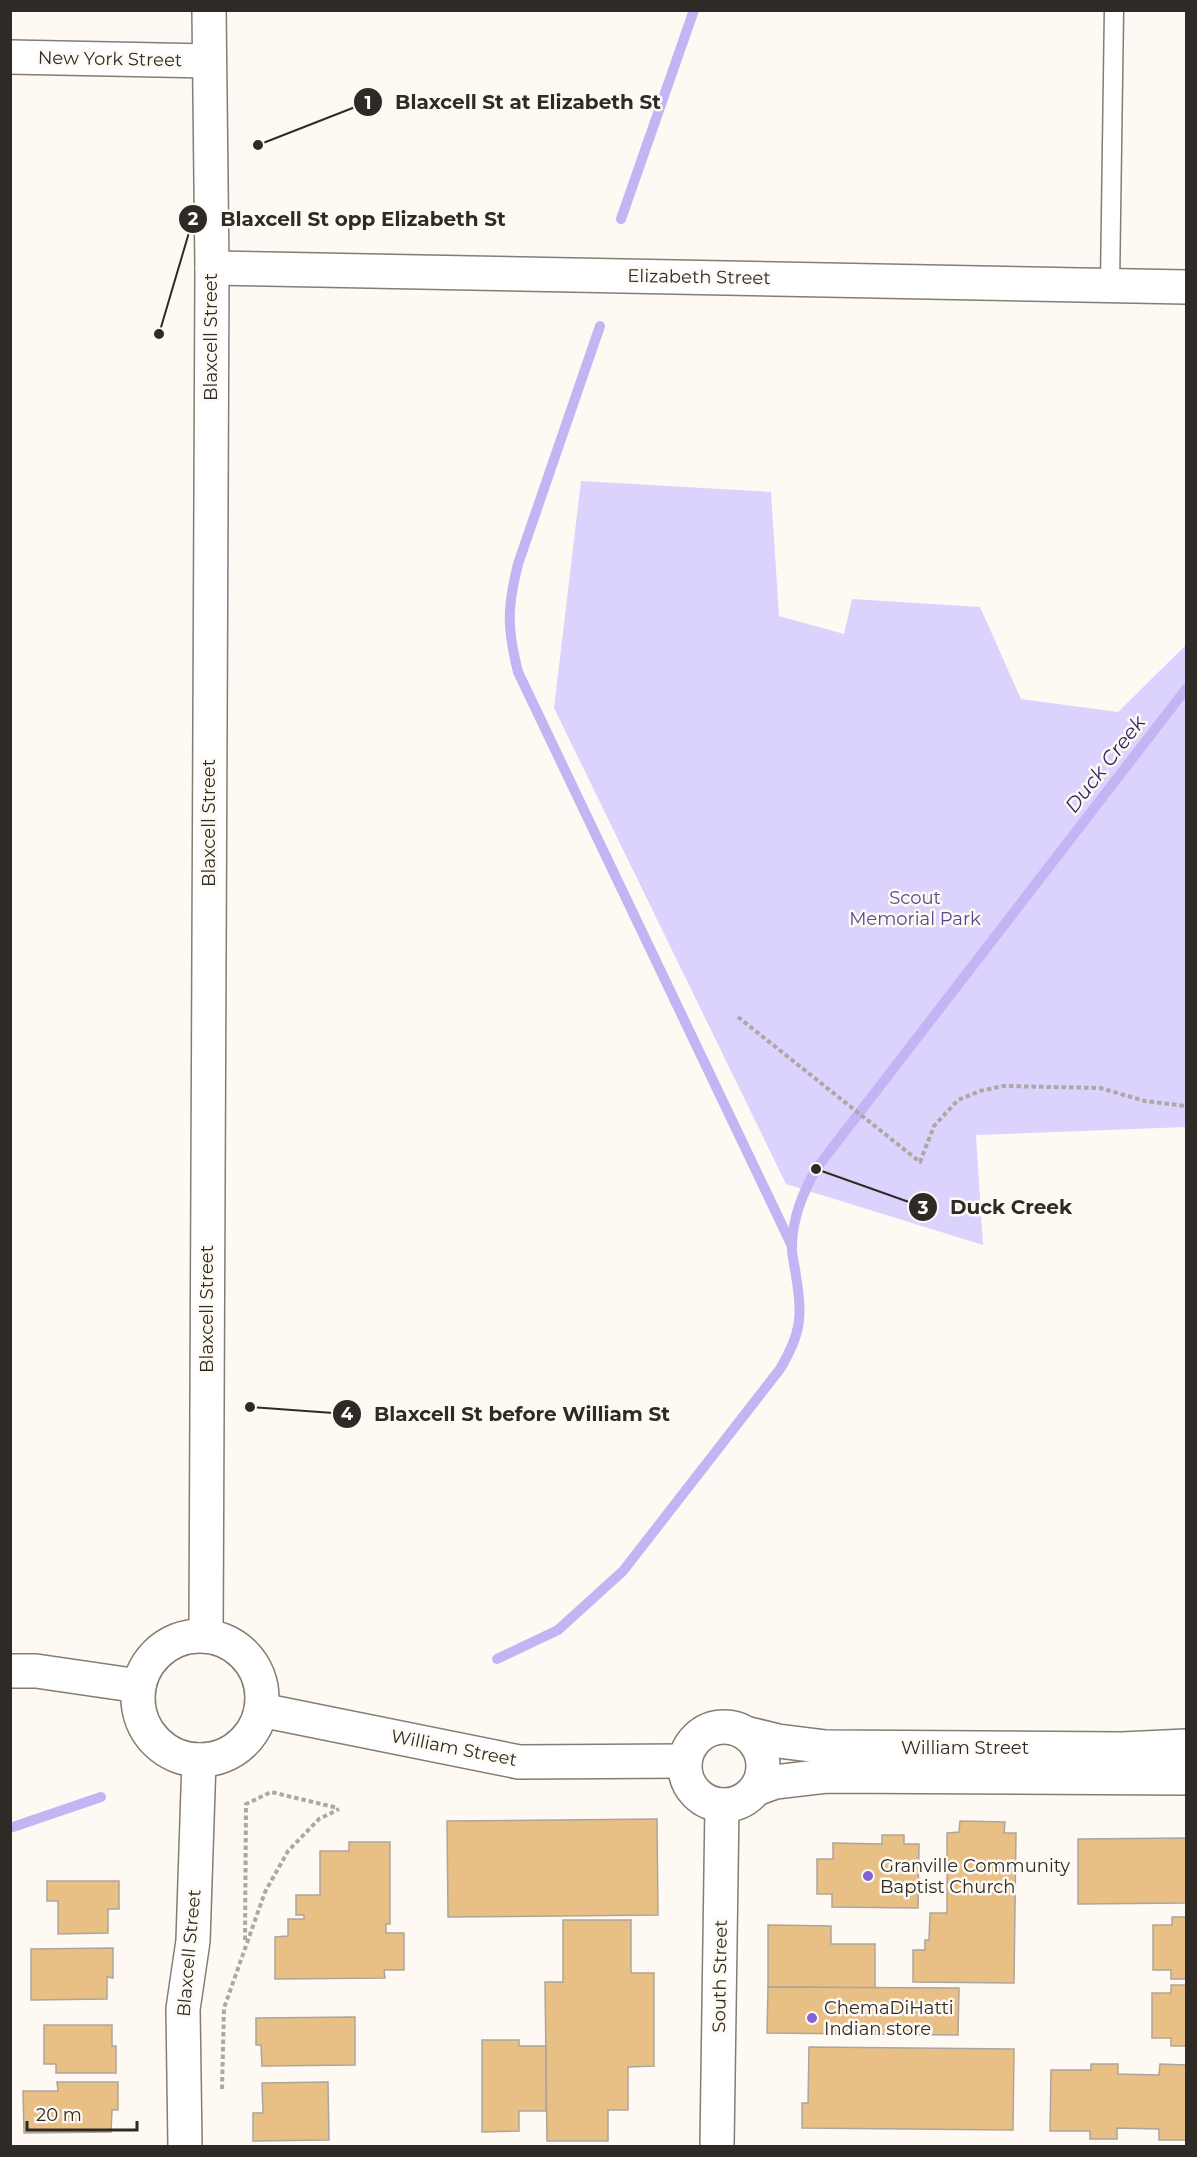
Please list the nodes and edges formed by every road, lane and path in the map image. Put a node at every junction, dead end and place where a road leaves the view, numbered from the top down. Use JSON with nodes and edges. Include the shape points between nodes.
{"nodes":[{"id":1,"x":209,"y":10,"type":"edge"},
{"id":2,"x":1114,"y":10,"type":"edge"},
{"id":3,"x":10,"y":57,"type":"edge"},
{"id":4,"x":209,"y":61,"type":"junction"},
{"id":5,"x":212,"y":268,"type":"junction"},
{"id":6,"x":1110,"y":284,"type":"junction"},
{"id":7,"x":1186,"y":287,"type":"edge"},
{"id":8,"x":738,"y":1017,"type":"dead end"},
{"id":9,"x":1186,"y":1106,"type":"edge"},
{"id":10,"x":206,"y":1636,"type":"junction"},
{"id":11,"x":10,"y":1671,"type":"edge"},
{"id":12,"x":139,"y":1686,"type":"junction"},
{"id":13,"x":261,"y":1710,"type":"junction"},
{"id":14,"x":745,"y":1732,"type":"junction"},
{"id":15,"x":1186,"y":1746,"type":"edge"},
{"id":16,"x":199,"y":1760,"type":"junction"},
{"id":17,"x":685,"y":1761,"type":"junction"},
{"id":18,"x":1186,"y":1778,"type":"edge"},
{"id":19,"x":756,"y":1789,"type":"junction"},
{"id":20,"x":722,"y":1805,"type":"junction"},
{"id":21,"x":245,"y":1944,"type":"junction"},
{"id":22,"x":222,"y":2100,"type":"dead end"},
{"id":23,"x":185,"y":2146,"type":"edge"},
{"id":24,"x":717,"y":2146,"type":"edge"}],
"edges":[{"from":1,"to":4,"type":"street","name":"Blaxcell Street"},
{"from":2,"to":6,"type":"lane"},
{"from":3,"to":4,"type":"street","name":"New York Street"},
{"from":4,"to":5,"type":"street","name":"Blaxcell Street"},
{"from":5,"to":6,"type":"street","name":"Elizabeth Street"},
{"from":5,"to":10,"type":"street","name":"Blaxcell Street"},
{"from":6,"to":7,"type":"street","name":"Elizabeth Street"},
{"from":8,"to":9,"type":"path","via":[[920,1162],[934,1126],[958,1100],[1003,1086],[1100,1088],[1145,1101]]},
{"from":10,"to":12,"type":"street","via":[[190,1636],[161,1650],[147,1666]]},
{"from":10,"to":13,"type":"street","via":[[236,1646],[247,1657],[261,1685]]},
{"from":11,"to":12,"type":"street","via":[[36,1671]]},
{"from":12,"to":16,"type":"street","via":[[139,1708],[152,1737],[168,1751]]},
{"from":13,"to":16,"type":"street","via":[[253,1731],[243,1743],[230,1752]]},
{"from":13,"to":17,"type":"street","name":"William Street","via":[[519,1762]]},
{"from":14,"to":15,"type":"street","name":"William Street","via":[[826,1747]]},
{"from":14,"to":17,"type":"street","via":[[720,1727],[707,1731],[688,1748]]},
{"from":14,"to":19,"type":"street","via":[[761,1753],[764,1765]]},
{"from":16,"to":23,"type":"street","name":"Blaxcell Street","via":[[193,1941],[183,2009]]},
{"from":17,"to":20,"type":"street","via":[[686,1774],[699,1796]]},
{"from":18,"to":19,"type":"street","name":"William Street","via":[[826,1776]]},
{"from":19,"to":20,"type":"street","via":[[735,1804]]},
{"from":20,"to":24,"type":"street","name":"South Street"},
{"from":21,"to":21,"type":"path","via":[[265,1892],[288,1851],[319,1819],[339,1809],[271,1792],[246,1804]]},
{"from":21,"to":22,"type":"path","via":[[224,2008]]}]}
